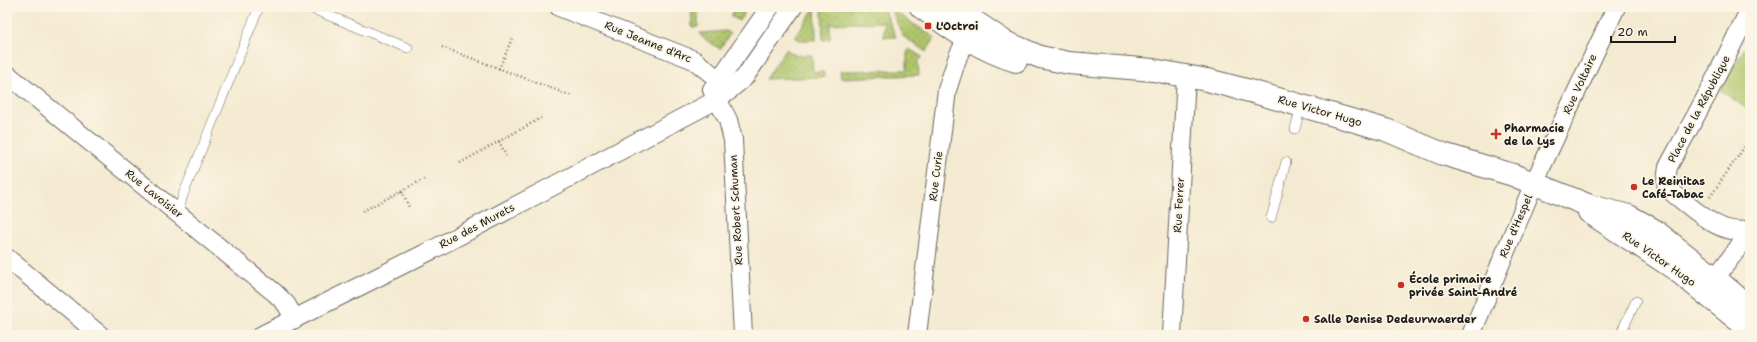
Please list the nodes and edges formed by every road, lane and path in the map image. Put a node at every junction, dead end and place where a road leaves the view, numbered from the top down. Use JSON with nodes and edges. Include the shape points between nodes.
{"nodes":[{"id":1,"x":259,"y":7,"type":"edge"},
{"id":2,"x":308,"y":7,"type":"edge"},
{"id":3,"x":523,"y":7,"type":"edge"},
{"id":4,"x":559,"y":7,"type":"edge"},
{"id":5,"x":770,"y":7,"type":"edge"},
{"id":6,"x":793,"y":7,"type":"edge"},
{"id":7,"x":921,"y":7,"type":"edge"},
{"id":8,"x":953,"y":7,"type":"edge"},
{"id":9,"x":1616,"y":7,"type":"edge"},
{"id":10,"x":1750,"y":9,"type":"edge"},
{"id":11,"x":521,"y":12,"type":"dead end"},
{"id":12,"x":971,"y":30,"type":"junction"},
{"id":13,"x":513,"y":36,"type":"dead end"},
{"id":14,"x":442,"y":47,"type":"dead end"},
{"id":15,"x":408,"y":48,"type":"dead end"},
{"id":16,"x":499,"y":69,"type":"junction"},
{"id":17,"x":7,"y":74,"type":"edge"},
{"id":18,"x":1186,"y":76,"type":"junction"},
{"id":19,"x":719,"y":90,"type":"junction"},
{"id":20,"x":572,"y":96,"type":"dead end"},
{"id":21,"x":1301,"y":106,"type":"junction"},
{"id":22,"x":541,"y":118,"type":"dead end"},
{"id":23,"x":1295,"y":129,"type":"dead end"},
{"id":24,"x":1750,"y":139,"type":"edge"},
{"id":25,"x":499,"y":141,"type":"junction"},
{"id":26,"x":506,"y":156,"type":"dead end"},
{"id":27,"x":1286,"y":162,"type":"dead end"},
{"id":28,"x":460,"y":163,"type":"dead end"},
{"id":29,"x":426,"y":178,"type":"dead end"},
{"id":30,"x":1534,"y":183,"type":"junction"},
{"id":31,"x":402,"y":191,"type":"junction"},
{"id":32,"x":409,"y":207,"type":"dead end"},
{"id":33,"x":363,"y":211,"type":"dead end"},
{"id":34,"x":1700,"y":213,"type":"junction"},
{"id":35,"x":178,"y":214,"type":"junction"},
{"id":36,"x":1271,"y":218,"type":"dead end"},
{"id":37,"x":1750,"y":229,"type":"edge"},
{"id":38,"x":1750,"y":232,"type":"edge"},
{"id":39,"x":7,"y":258,"type":"edge"},
{"id":40,"x":1710,"y":285,"type":"junction"},
{"id":41,"x":1636,"y":301,"type":"dead end"},
{"id":42,"x":1750,"y":308,"type":"edge"},
{"id":43,"x":295,"y":319,"type":"junction"},
{"id":44,"x":1750,"y":330,"type":"edge"},
{"id":45,"x":100,"y":335,"type":"edge"},
{"id":46,"x":262,"y":335,"type":"edge"},
{"id":47,"x":743,"y":335,"type":"edge"},
{"id":48,"x":917,"y":335,"type":"edge"},
{"id":49,"x":1172,"y":335,"type":"edge"},
{"id":50,"x":1471,"y":335,"type":"edge"},
{"id":51,"x":1620,"y":335,"type":"edge"}],
"edges":[{"from":1,"to":35,"type":"lane","via":[[183,195]]},
{"from":2,"to":15,"type":"lane"},
{"from":3,"to":11,"type":"path"},
{"from":4,"to":19,"type":"street","name":"Rue Jeanne d'Arc","via":[[694,60]]},
{"from":5,"to":19,"type":"street","name":"Rue des Murets"},
{"from":6,"to":19,"type":"street","name":"Rue des Murets","via":[[744,78]]},
{"from":7,"to":12,"type":"main road","name":"Rue Victor Hugo"},
{"from":8,"to":12,"type":"main road","name":"Rue Victor Hugo"},
{"from":9,"to":30,"type":"street","name":"Rue Voltaire"},
{"from":10,"to":34,"type":"street","name":"Place de la République","via":[[1666,174],[1668,188]]},
{"from":12,"to":18,"type":"main road","name":"Rue Victor Hugo","via":[[1049,60],[1069,64],[1127,67]]},
{"from":12,"to":48,"type":"street","name":"Rue Curie","via":[[953,68],[946,97]]},
{"from":13,"to":16,"type":"path"},
{"from":14,"to":16,"type":"path"},
{"from":16,"to":20,"type":"path"},
{"from":17,"to":35,"type":"street","name":"Rue Lavoisier"},
{"from":18,"to":21,"type":"main road","name":"Rue Victor Hugo"},
{"from":18,"to":49,"type":"street","name":"Rue Ferrer"},
{"from":19,"to":43,"type":"street","name":"Rue des Murets","via":[[689,114],[446,243]]},
{"from":19,"to":47,"type":"street","name":"Rue Robert Schuman","via":[[733,140]]},
{"from":21,"to":23,"type":"lane"},
{"from":21,"to":30,"type":"main road","name":"Rue Victor Hugo","via":[[1386,130],[1443,154]]},
{"from":22,"to":25,"type":"path"},
{"from":24,"to":34,"type":"path"},
{"from":25,"to":26,"type":"path"},
{"from":25,"to":28,"type":"path"},
{"from":27,"to":36,"type":"lane"},
{"from":29,"to":31,"type":"path"},
{"from":30,"to":40,"type":"main road","name":"Rue Victor Hugo","via":[[1562,195]]},
{"from":30,"to":50,"type":"street","name":"Rue d'Hespel"},
{"from":31,"to":32,"type":"path"},
{"from":31,"to":33,"type":"path"},
{"from":34,"to":37,"type":"street","name":"Place de la République","via":[[1726,230],[1742,232]]},
{"from":35,"to":43,"type":"street","name":"Rue Lavoisier","via":[[275,293],[286,304]]},
{"from":38,"to":40,"type":"street"},
{"from":39,"to":45,"type":"street"},
{"from":40,"to":42,"type":"main road","name":"Rue Victor Hugo"},
{"from":40,"to":44,"type":"main road","name":"Rue Victor Hugo","via":[[1731,316]]},
{"from":41,"to":51,"type":"lane"},
{"from":43,"to":46,"type":"street","name":"Rue des Murets"}]}
